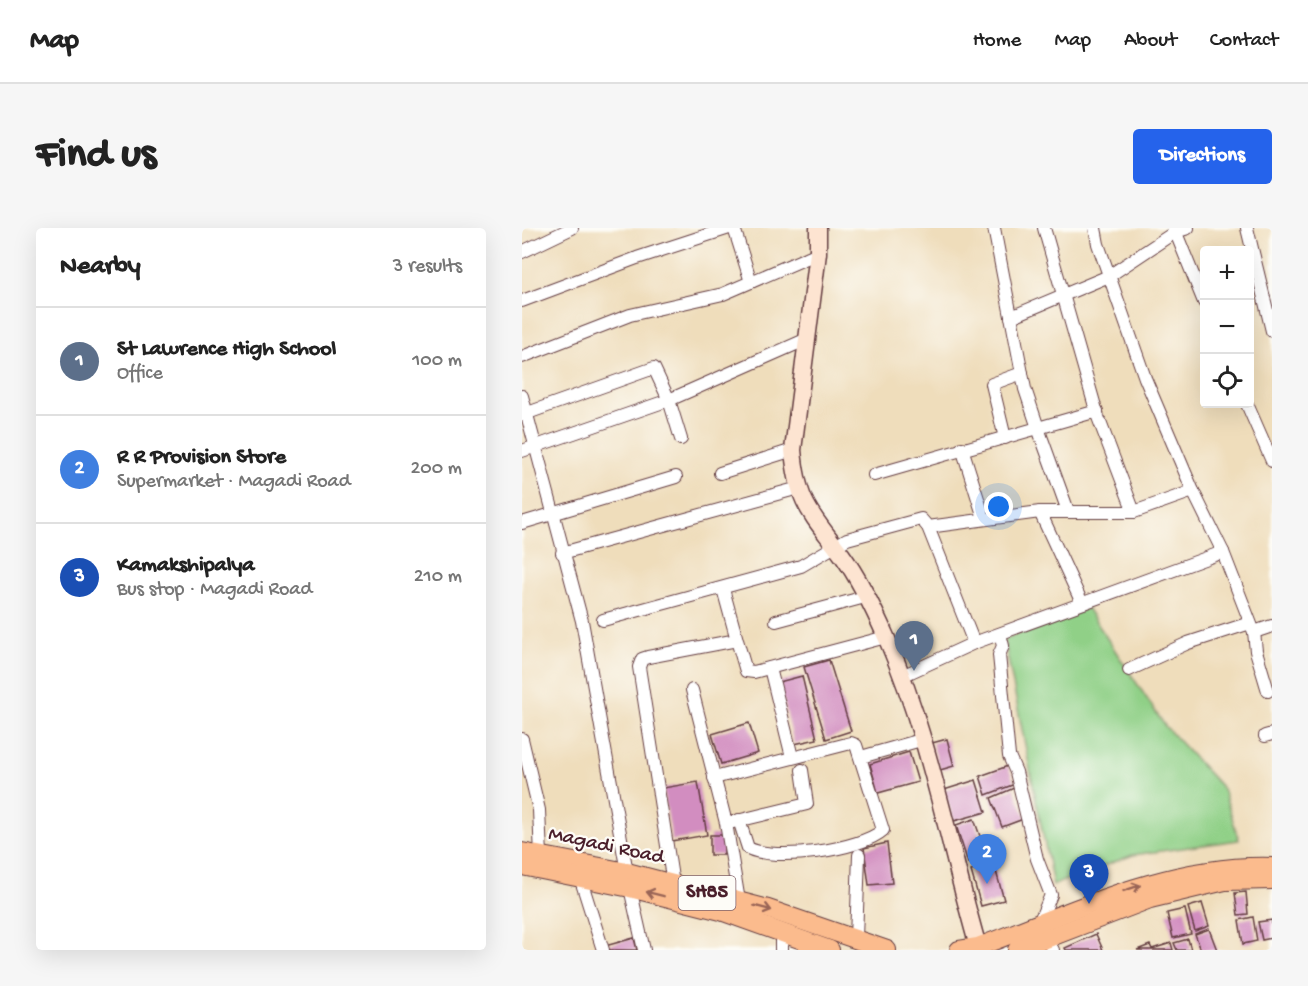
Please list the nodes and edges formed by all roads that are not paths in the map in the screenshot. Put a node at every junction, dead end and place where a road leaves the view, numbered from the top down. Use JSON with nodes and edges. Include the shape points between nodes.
{"nodes":[{"id":1,"x":572,"y":228,"type":"edge"},
{"id":2,"x":729,"y":228,"type":"edge"},
{"id":3,"x":734,"y":228,"type":"edge"},
{"id":4,"x":818,"y":228,"type":"edge"},
{"id":5,"x":994,"y":228,"type":"edge"},
{"id":6,"x":1044,"y":228,"type":"edge"},
{"id":7,"x":1095,"y":228,"type":"edge"},
{"id":8,"x":1188,"y":228,"type":"edge"},
{"id":9,"x":1247,"y":228,"type":"edge"},
{"id":10,"x":1174,"y":230,"type":"edge"},
{"id":11,"x":556,"y":231,"type":"edge"},
{"id":12,"x":522,"y":252,"type":"edge"},
{"id":13,"x":818,"y":252,"type":"junction"},
{"id":14,"x":1109,"y":276,"type":"junction"},
{"id":15,"x":751,"y":282,"type":"junction"},
{"id":16,"x":1062,"y":295,"type":"junction"},
{"id":17,"x":1203,"y":300,"type":"edge"},
{"id":18,"x":522,"y":301,"type":"edge"},
{"id":19,"x":1011,"y":316,"type":"junction"},
{"id":20,"x":1271,"y":326,"type":"edge"},
{"id":21,"x":805,"y":340,"type":"junction"},
{"id":22,"x":522,"y":357,"type":"edge"},
{"id":23,"x":1022,"y":373,"type":"junction"},
{"id":24,"x":522,"y":396,"type":"edge"},
{"id":25,"x":669,"y":400,"type":"junction"},
{"id":26,"x":1249,"y":408,"type":"edge"},
{"id":27,"x":1097,"y":411,"type":"junction"},
{"id":28,"x":525,"y":414,"type":"edge"},
{"id":29,"x":1038,"y":428,"type":"junction"},
{"id":30,"x":1005,"y":438,"type":"junction"},
{"id":31,"x":681,"y":439,"type":"dead end"},
{"id":32,"x":1268,"y":440,"type":"edge"},
{"id":33,"x":962,"y":448,"type":"junction"},
{"id":34,"x":528,"y":449,"type":"edge"},
{"id":35,"x":793,"y":450,"type":"junction"},
{"id":36,"x":1272,"y":461,"type":"edge"},
{"id":37,"x":720,"y":473,"type":"dead end"},
{"id":38,"x":874,"y":475,"type":"dead end"},
{"id":39,"x":676,"y":477,"type":"dead end"},
{"id":40,"x":799,"y":489,"type":"junction"},
{"id":41,"x":1193,"y":491,"type":"junction"},
{"id":42,"x":1068,"y":511,"type":"junction"},
{"id":43,"x":1040,"y":512,"type":"junction"},
{"id":44,"x":1134,"y":512,"type":"junction"},
{"id":45,"x":551,"y":514,"type":"junction"},
{"id":46,"x":984,"y":518,"type":"junction"},
{"id":47,"x":522,"y":523,"type":"edge"},
{"id":48,"x":928,"y":527,"type":"junction"},
{"id":49,"x":836,"y":547,"type":"junction"},
{"id":50,"x":1223,"y":552,"type":"junction"},
{"id":51,"x":562,"y":553,"type":"junction"},
{"id":52,"x":723,"y":589,"type":"junction"},
{"id":53,"x":865,"y":597,"type":"junction"},
{"id":54,"x":1082,"y":603,"type":"junction"},
{"id":55,"x":603,"y":620,"type":"dead end"},
{"id":56,"x":776,"y":621,"type":"dead end"},
{"id":57,"x":1272,"y":626,"type":"edge"},
{"id":58,"x":1252,"y":628,"type":"junction"},
{"id":59,"x":1000,"y":634,"type":"junction"},
{"id":60,"x":886,"y":637,"type":"junction"},
{"id":61,"x":737,"y":640,"type":"junction"},
{"id":62,"x":974,"y":642,"type":"junction"},
{"id":63,"x":770,"y":668,"type":"junction"},
{"id":64,"x":1129,"y":670,"type":"dead end"},
{"id":65,"x":902,"y":676,"type":"junction"},
{"id":66,"x":692,"y":690,"type":"dead end"},
{"id":67,"x":1268,"y":691,"type":"dead end"},
{"id":68,"x":522,"y":739,"type":"edge"},
{"id":69,"x":921,"y":740,"type":"junction"},
{"id":70,"x":791,"y":753,"type":"dead end"},
{"id":71,"x":861,"y":757,"type":"junction"},
{"id":72,"x":802,"y":771,"type":"dead end"},
{"id":73,"x":714,"y":778,"type":"junction"},
{"id":74,"x":739,"y":820,"type":"junction"},
{"id":75,"x":726,"y":824,"type":"junction"},
{"id":76,"x":522,"y":852,"type":"edge"},
{"id":77,"x":859,"y":855,"type":"dead end"},
{"id":78,"x":541,"y":856,"type":"junction"},
{"id":79,"x":522,"y":866,"type":"edge"},
{"id":80,"x":1272,"y":867,"type":"edge"},
{"id":81,"x":580,"y":877,"type":"junction"},
{"id":82,"x":629,"y":880,"type":"junction"},
{"id":83,"x":1272,"y":880,"type":"edge"},
{"id":84,"x":673,"y":884,"type":"junction"},
{"id":85,"x":739,"y":901,"type":"junction"},
{"id":86,"x":856,"y":938,"type":"junction"},
{"id":87,"x":1046,"y":938,"type":"edge"},
{"id":88,"x":781,"y":942,"type":"edge"},
{"id":89,"x":978,"y":949,"type":"edge"},
{"id":90,"x":603,"y":950,"type":"edge"},
{"id":91,"x":644,"y":950,"type":"edge"},
{"id":92,"x":830,"y":950,"type":"edge"},
{"id":93,"x":887,"y":950,"type":"edge"},
{"id":94,"x":959,"y":950,"type":"edge"},
{"id":95,"x":1017,"y":950,"type":"edge"}],
"edges":[{"from":1,"to":11,"type":"street"},
{"from":2,"to":18,"type":"street"},
{"from":3,"to":15,"type":"street"},
{"from":4,"to":13,"type":"street"},
{"from":5,"to":19,"type":"street"},
{"from":6,"to":16,"type":"street"},
{"from":7,"to":14,"type":"street"},
{"from":8,"to":10,"type":"street"},
{"from":9,"to":20,"type":"street"},
{"from":10,"to":14,"type":"street"},
{"from":10,"to":17,"type":"street"},
{"from":11,"to":12,"type":"street"},
{"from":13,"to":15,"type":"street"},
{"from":13,"to":21,"type":"street"},
{"from":14,"to":16,"type":"street"},
{"from":14,"to":41,"type":"street","via":[[1145,378]]},
{"from":15,"to":22,"type":"street","via":[[723,294],[630,315]]},
{"from":16,"to":19,"type":"street"},
{"from":16,"to":27,"type":"street"},
{"from":19,"to":23,"type":"street"},
{"from":21,"to":25,"type":"street"},
{"from":21,"to":35,"type":"street"},
{"from":23,"to":29,"type":"street"},
{"from":23,"to":30,"type":"street","via":[[992,384]]},
{"from":24,"to":28,"type":"street"},
{"from":25,"to":28,"type":"street","via":[[654,368]]},
{"from":25,"to":31,"type":"street"},
{"from":25,"to":34,"type":"street"},
{"from":26,"to":32,"type":"street"},
{"from":27,"to":29,"type":"street"},
{"from":27,"to":44,"type":"street"},
{"from":28,"to":34,"type":"street"},
{"from":29,"to":30,"type":"street"},
{"from":29,"to":42,"type":"street"},
{"from":30,"to":33,"type":"street"},
{"from":32,"to":36,"type":"street"},
{"from":33,"to":38,"type":"street"},
{"from":33,"to":46,"type":"street"},
{"from":34,"to":45,"type":"street"},
{"from":35,"to":37,"type":"street"},
{"from":35,"to":40,"type":"street"},
{"from":39,"to":45,"type":"street"},
{"from":40,"to":49,"type":"street","via":[[814,521]]},
{"from":40,"to":51,"type":"street"},
{"from":41,"to":44,"type":"street"},
{"from":41,"to":50,"type":"street"},
{"from":42,"to":43,"type":"street"},
{"from":42,"to":44,"type":"street"},
{"from":43,"to":46,"type":"street"},
{"from":43,"to":54,"type":"street"},
{"from":45,"to":47,"type":"street"},
{"from":45,"to":51,"type":"street"},
{"from":46,"to":48,"type":"street"},
{"from":48,"to":49,"type":"street","via":[[921,519],[847,539]]},
{"from":48,"to":62,"type":"street"},
{"from":49,"to":52,"type":"street","via":[[801,566]]},
{"from":49,"to":53,"type":"street"},
{"from":50,"to":54,"type":"street"},
{"from":50,"to":58,"type":"street"},
{"from":51,"to":82,"type":"street","via":[[582,621]]},
{"from":52,"to":55,"type":"street"},
{"from":52,"to":61,"type":"street"},
{"from":53,"to":56,"type":"street"},
{"from":53,"to":60,"type":"street"},
{"from":54,"to":59,"type":"street"},
{"from":57,"to":58,"type":"street"},
{"from":58,"to":64,"type":"street","via":[[1188,643]]},
{"from":58,"to":67,"type":"street"},
{"from":59,"to":62,"type":"street"},
{"from":59,"to":87,"type":"street","via":[[1009,756],[1036,859],[1051,895]]},
{"from":60,"to":63,"type":"street"},
{"from":60,"to":65,"type":"street"},
{"from":61,"to":63,"type":"street","via":[[746,671]]},
{"from":61,"to":84,"type":"street","via":[[648,657],[642,659],[639,667]]},
{"from":62,"to":65,"type":"street"},
{"from":63,"to":70,"type":"street"},
{"from":65,"to":69,"type":"street"},
{"from":66,"to":73,"type":"street"},
{"from":68,"to":78,"type":"street","via":[[539,810]]},
{"from":69,"to":71,"type":"street"},
{"from":69,"to":89,"type":"street"},
{"from":71,"to":73,"type":"street","via":[[851,743]]},
{"from":71,"to":74,"type":"street","via":[[883,830],[875,837],[797,856],[754,852],[748,849]]},
{"from":72,"to":74,"type":"street","via":[[807,804]]},
{"from":73,"to":75,"type":"street"},
{"from":74,"to":75,"type":"street"},
{"from":75,"to":85,"type":"street"},
{"from":76,"to":78,"type":"main road","name":"Magadi Road","number":"SH85"},
{"from":77,"to":86,"type":"street"},
{"from":78,"to":82,"type":"main road","name":"Magadi Road","number":"SH85"},
{"from":79,"to":81,"type":"main road","name":"Magadi Road","number":"SH85"},
{"from":87,"to":80,"type":"main road","one_way":true,"via":[[1132,888],[1169,876],[1243,866]]},
{"from":81,"to":82,"type":"main road","name":"Magadi Road","number":"SH85"},
{"from":81,"to":90,"type":"street"},
{"from":82,"to":84,"type":"main road","name":"Magadi Road","number":"SH85"},
{"from":88,"to":82,"type":"main road","name":"Magadi Road","number":"SH85","one_way":true,"via":[[722,910]]},
{"from":82,"to":91,"type":"street"},
{"from":83,"to":87,"type":"main road","via":[[1225,881],[1150,899]]},
{"from":84,"to":85,"type":"main road","name":"Magadi Road","number":"SH85"},
{"from":85,"to":86,"type":"main road","name":"Magadi Road","number":"SH85","one_way":true},
{"from":86,"to":93,"type":"main road","name":"Magadi Road","number":"SH85"},
{"from":87,"to":89,"type":"main road"},
{"from":87,"to":95,"type":"main road"},
{"from":88,"to":92,"type":"main road","name":"Magadi Road","number":"SH85"},
{"from":89,"to":94,"type":"main road"}]}
